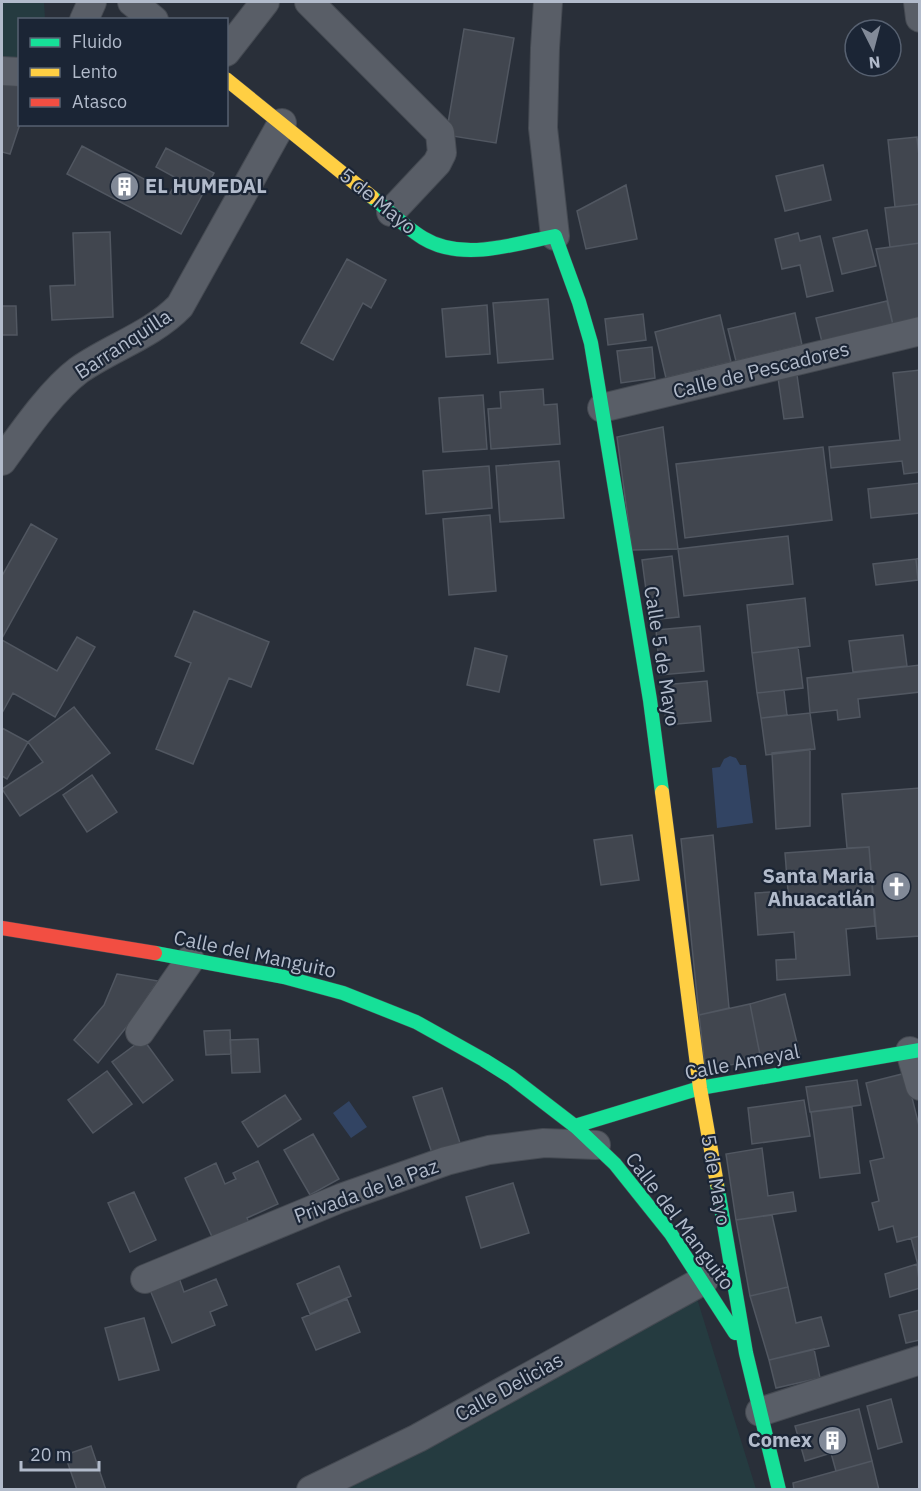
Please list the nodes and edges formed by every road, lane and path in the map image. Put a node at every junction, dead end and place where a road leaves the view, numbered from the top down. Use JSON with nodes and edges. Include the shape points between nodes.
{"nodes":[{"id":1,"x":92,"y":2,"type":"edge"},
{"id":2,"x":132,"y":2,"type":"edge"},
{"id":3,"x":265,"y":2,"type":"edge"},
{"id":4,"x":309,"y":2,"type":"edge"},
{"id":5,"x":548,"y":2,"type":"edge"},
{"id":6,"x":918,"y":2,"type":"edge"},
{"id":7,"x":85,"y":18,"type":"edge"},
{"id":8,"x":152,"y":18,"type":"edge"},
{"id":9,"x":920,"y":18,"type":"edge"},
{"id":10,"x":228,"y":49,"type":"edge"},
{"id":11,"x":2,"y":71,"type":"edge"},
{"id":12,"x":18,"y":72,"type":"edge"},
{"id":13,"x":228,"y":81,"type":"edge"},
{"id":14,"x":282,"y":123,"type":"junction"},
{"id":15,"x":391,"y":212,"type":"junction"},
{"id":16,"x":555,"y":237,"type":"junction"},
{"id":17,"x":920,"y":331,"type":"edge"},
{"id":18,"x":602,"y":408,"type":"junction"},
{"id":19,"x":2,"y":461,"type":"edge"},
{"id":20,"x":2,"y":928,"type":"edge"},
{"id":21,"x":190,"y":960,"type":"junction"},
{"id":22,"x":140,"y":1032,"type":"dead end"},
{"id":23,"x":914,"y":1050,"type":"edge"},
{"id":24,"x":920,"y":1086,"type":"edge"},
{"id":25,"x":700,"y":1089,"type":"junction"},
{"id":26,"x":586,"y":1135,"type":"junction"},
{"id":27,"x":145,"y":1279,"type":"dead end"},
{"id":28,"x":704,"y":1280,"type":"junction"},
{"id":29,"x":746,"y":1353,"type":"junction"},
{"id":30,"x":920,"y":1360,"type":"edge"},
{"id":31,"x":760,"y":1412,"type":"junction"},
{"id":32,"x":311,"y":1490,"type":"edge"},
{"id":33,"x":779,"y":1490,"type":"edge"}],
"edges":[{"from":1,"to":7,"type":"street"},
{"from":2,"to":8,"type":"street"},
{"from":3,"to":10,"type":"street"},
{"from":4,"to":15,"type":"street","via":[[440,133],[442,153],[437,163]]},
{"from":5,"to":16,"type":"street","via":[[543,128]]},
{"from":6,"to":9,"type":"street"},
{"from":11,"to":12,"type":"street"},
{"from":13,"to":14,"type":"street","name":"5 de Mayo"},
{"from":14,"to":15,"type":"street","name":"5 de Mayo"},
{"from":14,"to":19,"type":"street","name":"Barranquilla","via":[[180,306],[165,321],[80,370],[60,387]]},
{"from":15,"to":16,"type":"street","name":"5 de Mayo","via":[[423,238],[445,248],[479,250]]},
{"from":16,"to":18,"type":"street","name":"Calle 5 de Mayo","via":[[584,313]]},
{"from":17,"to":18,"type":"street","name":"Calle de Pescadores"},
{"from":18,"to":25,"type":"street","name":"Calle 5 de Mayo","via":[[650,700]]},
{"from":20,"to":21,"type":"street","name":"Calle del Manguito"},
{"from":21,"to":22,"type":"street"},
{"from":21,"to":26,"type":"street","name":"Calle del Manguito","via":[[316,984],[390,1011],[426,1027],[508,1075]]},
{"from":23,"to":24,"type":"street"},
{"from":23,"to":25,"type":"street","name":"Calle Ameyal"},
{"from":25,"to":26,"type":"street","name":"Calle Ameyal"},
{"from":25,"to":29,"type":"street","name":"5 de Mayo"},
{"from":26,"to":27,"type":"street","name":"Privada de la Paz","via":[[446,1161],[340,1198]]},
{"from":26,"to":28,"type":"street","name":"Calle del Manguito","via":[[638,1190]]},
{"from":28,"to":29,"type":"street","name":"Calle del Manguito"},
{"from":28,"to":32,"type":"street","name":"Calle Delicias","via":[[418,1438]]},
{"from":29,"to":31,"type":"street","name":"5 de Mayo"},
{"from":30,"to":31,"type":"street"},
{"from":31,"to":33,"type":"street"}]}
